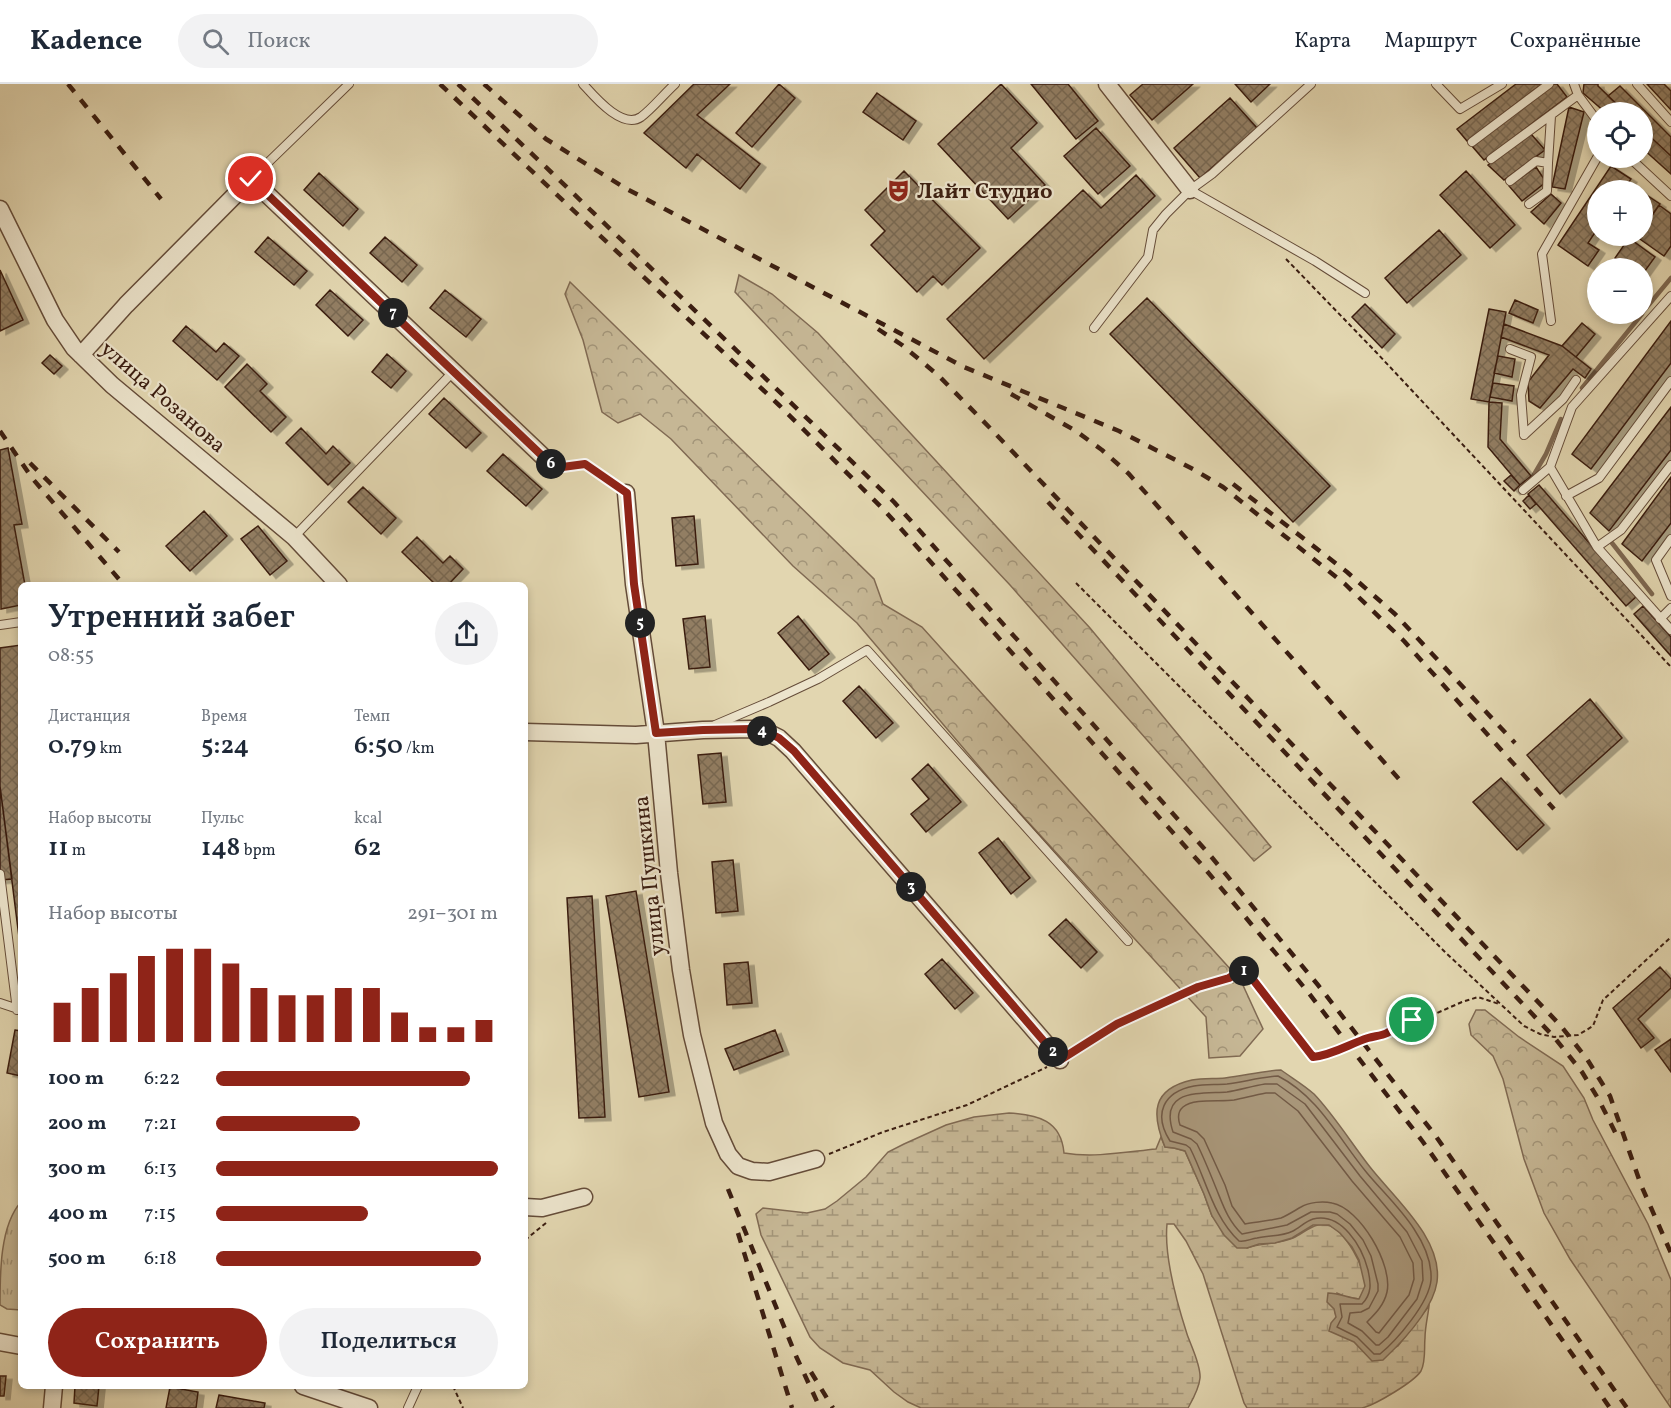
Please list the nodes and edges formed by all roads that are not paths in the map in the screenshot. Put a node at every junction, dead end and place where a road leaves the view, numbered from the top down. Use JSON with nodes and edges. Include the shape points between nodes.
{"nodes":[{"id":1,"x":349,"y":84,"type":"edge"},
{"id":2,"x":583,"y":84,"type":"edge"},
{"id":3,"x":675,"y":84,"type":"edge"},
{"id":4,"x":1107,"y":84,"type":"edge"},
{"id":5,"x":1311,"y":84,"type":"edge"},
{"id":6,"x":1436,"y":84,"type":"edge"},
{"id":7,"x":1502,"y":84,"type":"edge"},
{"id":8,"x":1549,"y":84,"type":"edge"},
{"id":9,"x":1574,"y":84,"type":"edge"},
{"id":10,"x":1637,"y":84,"type":"edge"},
{"id":11,"x":1578,"y":95,"type":"junction"},
{"id":12,"x":1587,"y":107,"type":"edge"},
{"id":13,"x":1551,"y":116,"type":"junction"},
{"id":14,"x":1671,"y":122,"type":"edge"},
{"id":15,"x":1472,"y":142,"type":"dead end"},
{"id":16,"x":1491,"y":159,"type":"dead end"},
{"id":17,"x":1548,"y":163,"type":"junction"},
{"id":18,"x":1591,"y":168,"type":"edge"},
{"id":19,"x":1641,"y":168,"type":"edge"},
{"id":20,"x":251,"y":179,"type":"junction"},
{"id":21,"x":1510,"y":181,"type":"dead end"},
{"id":22,"x":1190,"y":190,"type":"junction"},
{"id":23,"x":1671,"y":196,"type":"edge"},
{"id":24,"x":1529,"y":204,"type":"dead end"},
{"id":25,"x":0,"y":209,"type":"edge"},
{"id":26,"x":1365,"y":293,"type":"dead end"},
{"id":27,"x":1671,"y":296,"type":"edge"},
{"id":28,"x":1551,"y":321,"type":"dead end"},
{"id":29,"x":1094,"y":328,"type":"dead end"},
{"id":30,"x":1510,"y":350,"type":"dead end"},
{"id":31,"x":81,"y":354,"type":"junction"},
{"id":32,"x":454,"y":371,"type":"junction"},
{"id":33,"x":1576,"y":380,"type":"dead end"},
{"id":34,"x":1671,"y":381,"type":"edge"},
{"id":35,"x":1563,"y":399,"type":"junction"},
{"id":36,"x":1572,"y":407,"type":"junction"},
{"id":37,"x":1671,"y":465,"type":"edge"},
{"id":38,"x":1550,"y":467,"type":"junction"},
{"id":39,"x":555,"y":468,"type":"road end"},
{"id":40,"x":1523,"y":490,"type":"dead end"},
{"id":41,"x":627,"y":493,"type":"road end"},
{"id":42,"x":1566,"y":496,"type":"junction"},
{"id":43,"x":294,"y":537,"type":"junction"},
{"id":44,"x":1671,"y":539,"type":"edge"},
{"id":45,"x":1597,"y":547,"type":"junction"},
{"id":46,"x":336,"y":582,"type":"edge"},
{"id":47,"x":1671,"y":596,"type":"edge"},
{"id":48,"x":1671,"y":608,"type":"edge"},
{"id":49,"x":1660,"y":619,"type":"junction"},
{"id":50,"x":18,"y":622,"type":"edge"},
{"id":51,"x":0,"y":625,"type":"edge"},
{"id":52,"x":1671,"y":630,"type":"edge"},
{"id":53,"x":703,"y":730,"type":"junction"},
{"id":54,"x":528,"y":732,"type":"edge"},
{"id":55,"x":656,"y":733,"type":"junction"},
{"id":56,"x":0,"y":874,"type":"edge"},
{"id":57,"x":1128,"y":941,"type":"dead end"},
{"id":58,"x":0,"y":1003,"type":"edge"},
{"id":59,"x":18,"y":1003,"type":"edge"},
{"id":60,"x":18,"y":1010,"type":"edge"},
{"id":61,"x":1060,"y":1060,"type":"road end"},
{"id":62,"x":816,"y":1159,"type":"road end"},
{"id":63,"x":584,"y":1197,"type":"dead end"},
{"id":64,"x":528,"y":1208,"type":"edge"},
{"id":65,"x":0,"y":1342,"type":"edge"},
{"id":66,"x":18,"y":1345,"type":"edge"},
{"id":67,"x":54,"y":1389,"type":"edge"},
{"id":68,"x":312,"y":1389,"type":"edge"},
{"id":69,"x":417,"y":1389,"type":"edge"},
{"id":70,"x":52,"y":1408,"type":"edge"},
{"id":71,"x":369,"y":1408,"type":"edge"},
{"id":72,"x":408,"y":1408,"type":"edge"}],
"edges":[{"from":1,"to":20,"type":"lane"},
{"from":2,"to":3,"type":"lane","via":[[606,109],[630,120],[639,119]]},
{"from":4,"to":22,"type":"street"},
{"from":5,"to":22,"type":"lane"},
{"from":6,"to":7,"type":"lane","via":[[1460,109]]},
{"from":8,"to":15,"type":"lane"},
{"from":9,"to":11,"type":"lane"},
{"from":10,"to":14,"type":"lane"},
{"from":11,"to":12,"type":"lane"},
{"from":11,"to":13,"type":"lane"},
{"from":13,"to":16,"type":"lane"},
{"from":13,"to":17,"type":"lane"},
{"from":17,"to":21,"type":"lane","via":[[1536,161]]},
{"from":17,"to":24,"type":"lane","via":[[1550,192]]},
{"from":18,"to":28,"type":"lane","via":[[1542,254]]},
{"from":19,"to":23,"type":"lane"},
{"from":20,"to":31,"type":"street"},
{"from":20,"to":32,"type":"street"},
{"from":22,"to":26,"type":"lane"},
{"from":22,"to":29,"type":"lane","via":[[1153,230],[1148,257]]},
{"from":25,"to":31,"type":"street","name":"улица Розанова","via":[[60,328]]},
{"from":27,"to":36,"type":"lane"},
{"from":30,"to":35,"type":"lane","via":[[1531,357],[1521,395],[1524,435]]},
{"from":31,"to":43,"type":"street","name":"улица Розанова","via":[[112,385]]},
{"from":32,"to":39,"type":"street"},
{"from":32,"to":43,"type":"lane"},
{"from":33,"to":35,"type":"lane"},
{"from":34,"to":42,"type":"lane","via":[[1599,478]]},
{"from":35,"to":36,"type":"lane"},
{"from":36,"to":38,"type":"lane"},
{"from":37,"to":45,"type":"lane","via":[[1621,530]]},
{"from":38,"to":40,"type":"lane"},
{"from":38,"to":42,"type":"lane"},
{"from":41,"to":55,"type":"street","name":"улица Пушкина","via":[[634,584]]},
{"from":42,"to":45,"type":"lane"},
{"from":43,"to":46,"type":"street","name":"улица Розанова"},
{"from":44,"to":47,"type":"lane","via":[[1656,560]]},
{"from":45,"to":49,"type":"lane"},
{"from":48,"to":49,"type":"lane"},
{"from":49,"to":52,"type":"lane"},
{"from":50,"to":51,"type":"lane"},
{"from":53,"to":55,"type":"street"},
{"from":53,"to":57,"type":"lane","via":[[818,679],[867,650]]},
{"from":53,"to":61,"type":"street","via":[[767,732],[794,751]]},
{"from":54,"to":55,"type":"street"},
{"from":55,"to":62,"type":"street","name":"улица Пушкина","via":[[681,970],[714,1123],[728,1154],[745,1169],[769,1172]]},
{"from":56,"to":59,"type":"lane"},
{"from":58,"to":60,"type":"lane"},
{"from":63,"to":64,"type":"street"},
{"from":65,"to":66,"type":"street"},
{"from":67,"to":70,"type":"street"},
{"from":68,"to":71,"type":"street"},
{"from":69,"to":72,"type":"lane"}]}
